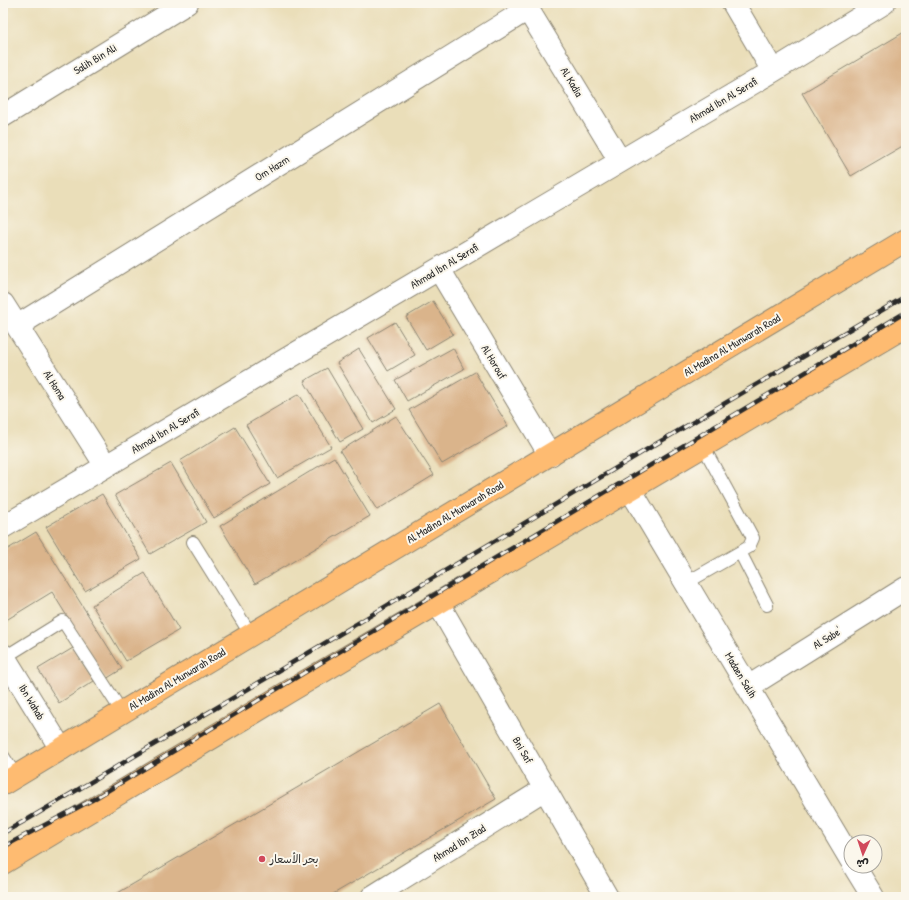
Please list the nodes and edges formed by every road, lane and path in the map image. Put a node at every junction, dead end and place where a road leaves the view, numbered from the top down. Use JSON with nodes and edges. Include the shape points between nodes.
{"nodes":[{"id":1,"x":187,"y":3,"type":"edge"},
{"id":2,"x":733,"y":3,"type":"edge"},
{"id":3,"x":878,"y":5,"type":"edge"},
{"id":4,"x":526,"y":6,"type":"edge"},
{"id":5,"x":773,"y":71,"type":"junction"},
{"id":6,"x":3,"y":116,"type":"edge"},
{"id":7,"x":620,"y":161,"type":"junction"},
{"id":8,"x":906,"y":240,"type":"edge"},
{"id":9,"x":439,"y":269,"type":"junction"},
{"id":10,"x":3,"y":304,"type":"edge"},
{"id":11,"x":17,"y":326,"type":"junction"},
{"id":12,"x":906,"y":326,"type":"edge"},
{"id":13,"x":702,"y":446,"type":"junction"},
{"id":14,"x":550,"y":455,"type":"junction"},
{"id":15,"x":106,"y":466,"type":"junction"},
{"id":16,"x":630,"y":489,"type":"junction"},
{"id":17,"x":3,"y":527,"type":"edge"},
{"id":18,"x":193,"y":542,"type":"dead end"},
{"id":19,"x":740,"y":552,"type":"junction"},
{"id":20,"x":686,"y":583,"type":"junction"},
{"id":21,"x":906,"y":588,"type":"edge"},
{"id":22,"x":438,"y":603,"type":"junction"},
{"id":23,"x":767,"y":605,"type":"dead end"},
{"id":24,"x":251,"y":635,"type":"junction"},
{"id":25,"x":4,"y":656,"type":"edge"},
{"id":26,"x":748,"y":687,"type":"junction"},
{"id":27,"x":122,"y":712,"type":"junction"},
{"id":28,"x":61,"y":749,"type":"junction"},
{"id":29,"x":3,"y":756,"type":"edge"},
{"id":30,"x":10,"y":780,"type":"edge"},
{"id":31,"x":545,"y":789,"type":"junction"},
{"id":32,"x":843,"y":847,"type":"edge"},
{"id":33,"x":3,"y":863,"type":"edge"},
{"id":34,"x":859,"y":874,"type":"edge"},
{"id":35,"x":382,"y":894,"type":"edge"},
{"id":36,"x":608,"y":897,"type":"edge"},
{"id":37,"x":873,"y":897,"type":"edge"}],
"edges":[{"from":1,"to":6,"type":"street","name":"Salih Bin Ali"},
{"from":2,"to":5,"type":"street"},
{"from":3,"to":5,"type":"street","name":"Ahmad Ibn Al Serafi"},
{"from":4,"to":7,"type":"street","name":"Al Kadia"},
{"from":4,"to":11,"type":"street","name":"Om Hazm"},
{"from":5,"to":7,"type":"street","name":"Ahmad Ibn Al Serafi"},
{"from":7,"to":9,"type":"street","name":"Ahmad Ibn Al Serafi"},
{"from":8,"to":14,"type":"main road","name":"Al Madina Al Munwarah Road"},
{"from":9,"to":14,"type":"street","name":"Al Horouf"},
{"from":9,"to":15,"type":"street","name":"Ahmad Ibn Al Serafi"},
{"from":10,"to":11,"type":"street","name":"Al Homa"},
{"from":11,"to":15,"type":"street","name":"Al Homa"},
{"from":12,"to":13,"type":"main road"},
{"from":13,"to":16,"type":"main road"},
{"from":13,"to":19,"type":"lane","via":[[753,538],[749,547]]},
{"from":14,"to":24,"type":"main road","name":"Al Madina Al Munwarah Road"},
{"from":15,"to":17,"type":"street","name":"Ahmad Ibn Al Serafi"},
{"from":16,"to":20,"type":"street","name":"Madaen Salih"},
{"from":16,"to":22,"type":"main road"},
{"from":18,"to":24,"type":"lane"},
{"from":19,"to":20,"type":"lane"},
{"from":19,"to":23,"type":"lane"},
{"from":20,"to":26,"type":"street","name":"Madaen Salih"},
{"from":21,"to":26,"type":"street","name":"Al Sabe'"},
{"from":22,"to":31,"type":"street","name":"Bni Saf"},
{"from":22,"to":33,"type":"main road"},
{"from":24,"to":27,"type":"main road","name":"Al Madina Al Munwarah Road"},
{"from":25,"to":27,"type":"lane","via":[[63,621]]},
{"from":25,"to":28,"type":"street","name":"Ibn Wahab"},
{"from":26,"to":32,"type":"street","name":"Madaen Salih"},
{"from":27,"to":28,"type":"main road","name":"Al Madina Al Munwarah Road"},
{"from":28,"to":30,"type":"main road","name":"Al Madina Al Munwarah Road"},
{"from":29,"to":30,"type":"lane"},
{"from":31,"to":35,"type":"street","name":"Ahmad Ibn Ziad"},
{"from":31,"to":36,"type":"street","name":"Bni Saf"},
{"from":34,"to":37,"type":"street"}]}
